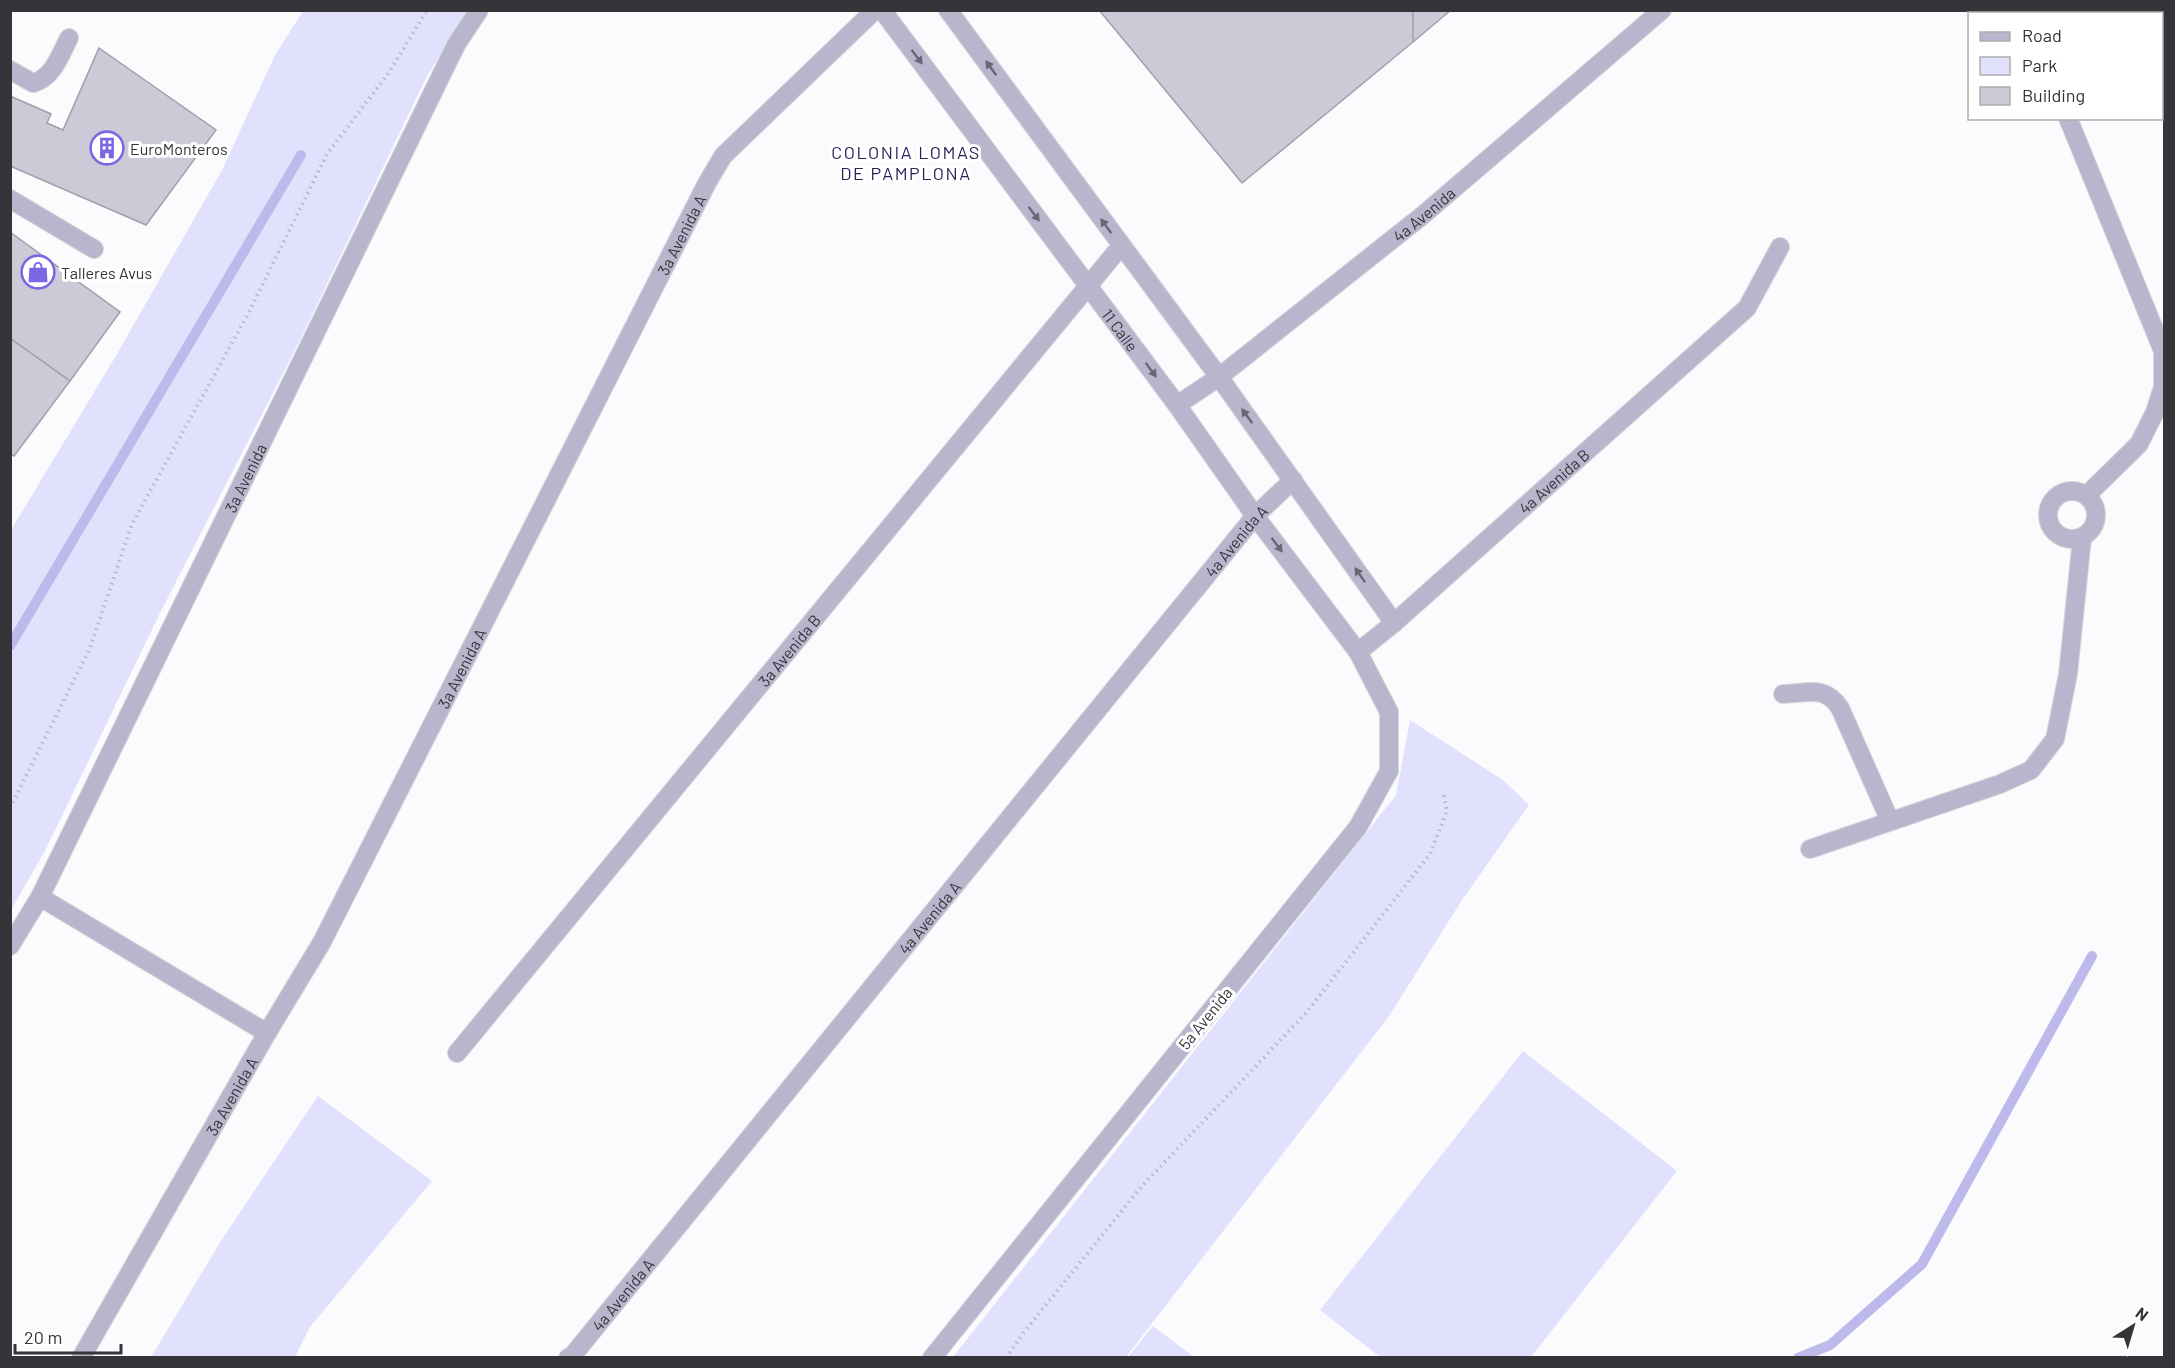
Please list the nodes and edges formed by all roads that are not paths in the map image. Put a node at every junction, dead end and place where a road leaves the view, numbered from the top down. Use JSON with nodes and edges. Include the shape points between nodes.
{"nodes":[{"id":1,"x":479,"y":10,"type":"edge"},
{"id":2,"x":875,"y":10,"type":"edge"},
{"id":3,"x":882,"y":10,"type":"edge"},
{"id":4,"x":948,"y":10,"type":"edge"},
{"id":5,"x":1662,"y":10,"type":"edge"},
{"id":6,"x":69,"y":38,"type":"dead end"},
{"id":7,"x":10,"y":70,"type":"edge"},
{"id":8,"x":2069,"y":120,"type":"edge"},
{"id":9,"x":10,"y":200,"type":"edge"},
{"id":10,"x":1121,"y":246,"type":"junction"},
{"id":11,"x":1780,"y":247,"type":"dead end"},
{"id":12,"x":94,"y":249,"type":"dead end"},
{"id":13,"x":1087,"y":285,"type":"junction"},
{"id":14,"x":1219,"y":377,"type":"junction"},
{"id":15,"x":1177,"y":405,"type":"junction"},
{"id":16,"x":1293,"y":480,"type":"junction"},
{"id":17,"x":2087,"y":495,"type":"junction"},
{"id":18,"x":1255,"y":516,"type":"junction"},
{"id":19,"x":2082,"y":538,"type":"junction"},
{"id":20,"x":1394,"y":623,"type":"junction"},
{"id":21,"x":1358,"y":652,"type":"junction"},
{"id":22,"x":1783,"y":694,"type":"dead end"},
{"id":23,"x":1890,"y":821,"type":"junction"},
{"id":24,"x":1810,"y":849,"type":"dead end"},
{"id":25,"x":40,"y":897,"type":"junction"},
{"id":26,"x":10,"y":946,"type":"edge"},
{"id":27,"x":267,"y":1033,"type":"junction"},
{"id":28,"x":457,"y":1053,"type":"dead end"},
{"id":29,"x":572,"y":1357,"type":"edge"},
{"id":30,"x":81,"y":1358,"type":"edge"},
{"id":31,"x":932,"y":1358,"type":"edge"}],
"edges":[{"from":1,"to":25,"type":"street","name":"3a Avenida","via":[[456,45]]},
{"from":2,"to":27,"type":"street","name":"3a Avenida A","via":[[723,156],[712,174],[322,942]]},
{"from":3,"to":13,"type":"street","name":"11 Calle","one_way":true},
{"from":10,"to":4,"type":"street","one_way":true},
{"from":5,"to":14,"type":"street","name":"4a Avenida","via":[[1423,215]]},
{"from":6,"to":7,"type":"street","via":[[48,76],[40,81],[33,83]]},
{"from":8,"to":17,"type":"street","via":[[2163,351],[2163,387],[2145,433],[2139,444]]},
{"from":9,"to":12,"type":"street"},
{"from":10,"to":13,"type":"street","name":"3a Avenida B"},
{"from":10,"to":14,"type":"street"},
{"from":11,"to":20,"type":"street","name":"4a Avenida B","via":[[1747,308]]},
{"from":13,"to":15,"type":"street","name":"11 Calle","one_way":true},
{"from":13,"to":28,"type":"street","name":"3a Avenida B"},
{"from":14,"to":15,"type":"street","name":"4a Avenida"},
{"from":16,"to":14,"type":"street","one_way":true},
{"from":15,"to":18,"type":"street","name":"11 Calle"},
{"from":16,"to":18,"type":"street","name":"4a Avenida A"},
{"from":20,"to":16,"type":"street","one_way":true},
{"from":17,"to":19,"type":"street","via":[[2097,518],[2092,530]]},
{"from":17,"to":19,"type":"street","via":[[2062,492],[2052,500],[2047,512],[2049,525],[2057,535],[2069,540]]},
{"from":18,"to":21,"type":"street","name":"11 Calle","one_way":true},
{"from":18,"to":29,"type":"street","name":"4a Avenida A"},
{"from":19,"to":23,"type":"street","via":[[2068,674],[2055,739],[2031,770]]},
{"from":20,"to":21,"type":"street","name":"4a Avenida B"},
{"from":21,"to":31,"type":"street","name":"5a Avenida","via":[[1389,712],[1389,771],[1358,826]]},
{"from":22,"to":23,"type":"street","via":[[1823,692],[1833,697]]},
{"from":23,"to":24,"type":"street"},
{"from":25,"to":26,"type":"street","name":"3a Avenida"},
{"from":25,"to":27,"type":"street"},
{"from":27,"to":30,"type":"street","name":"3a Avenida A"}]}
